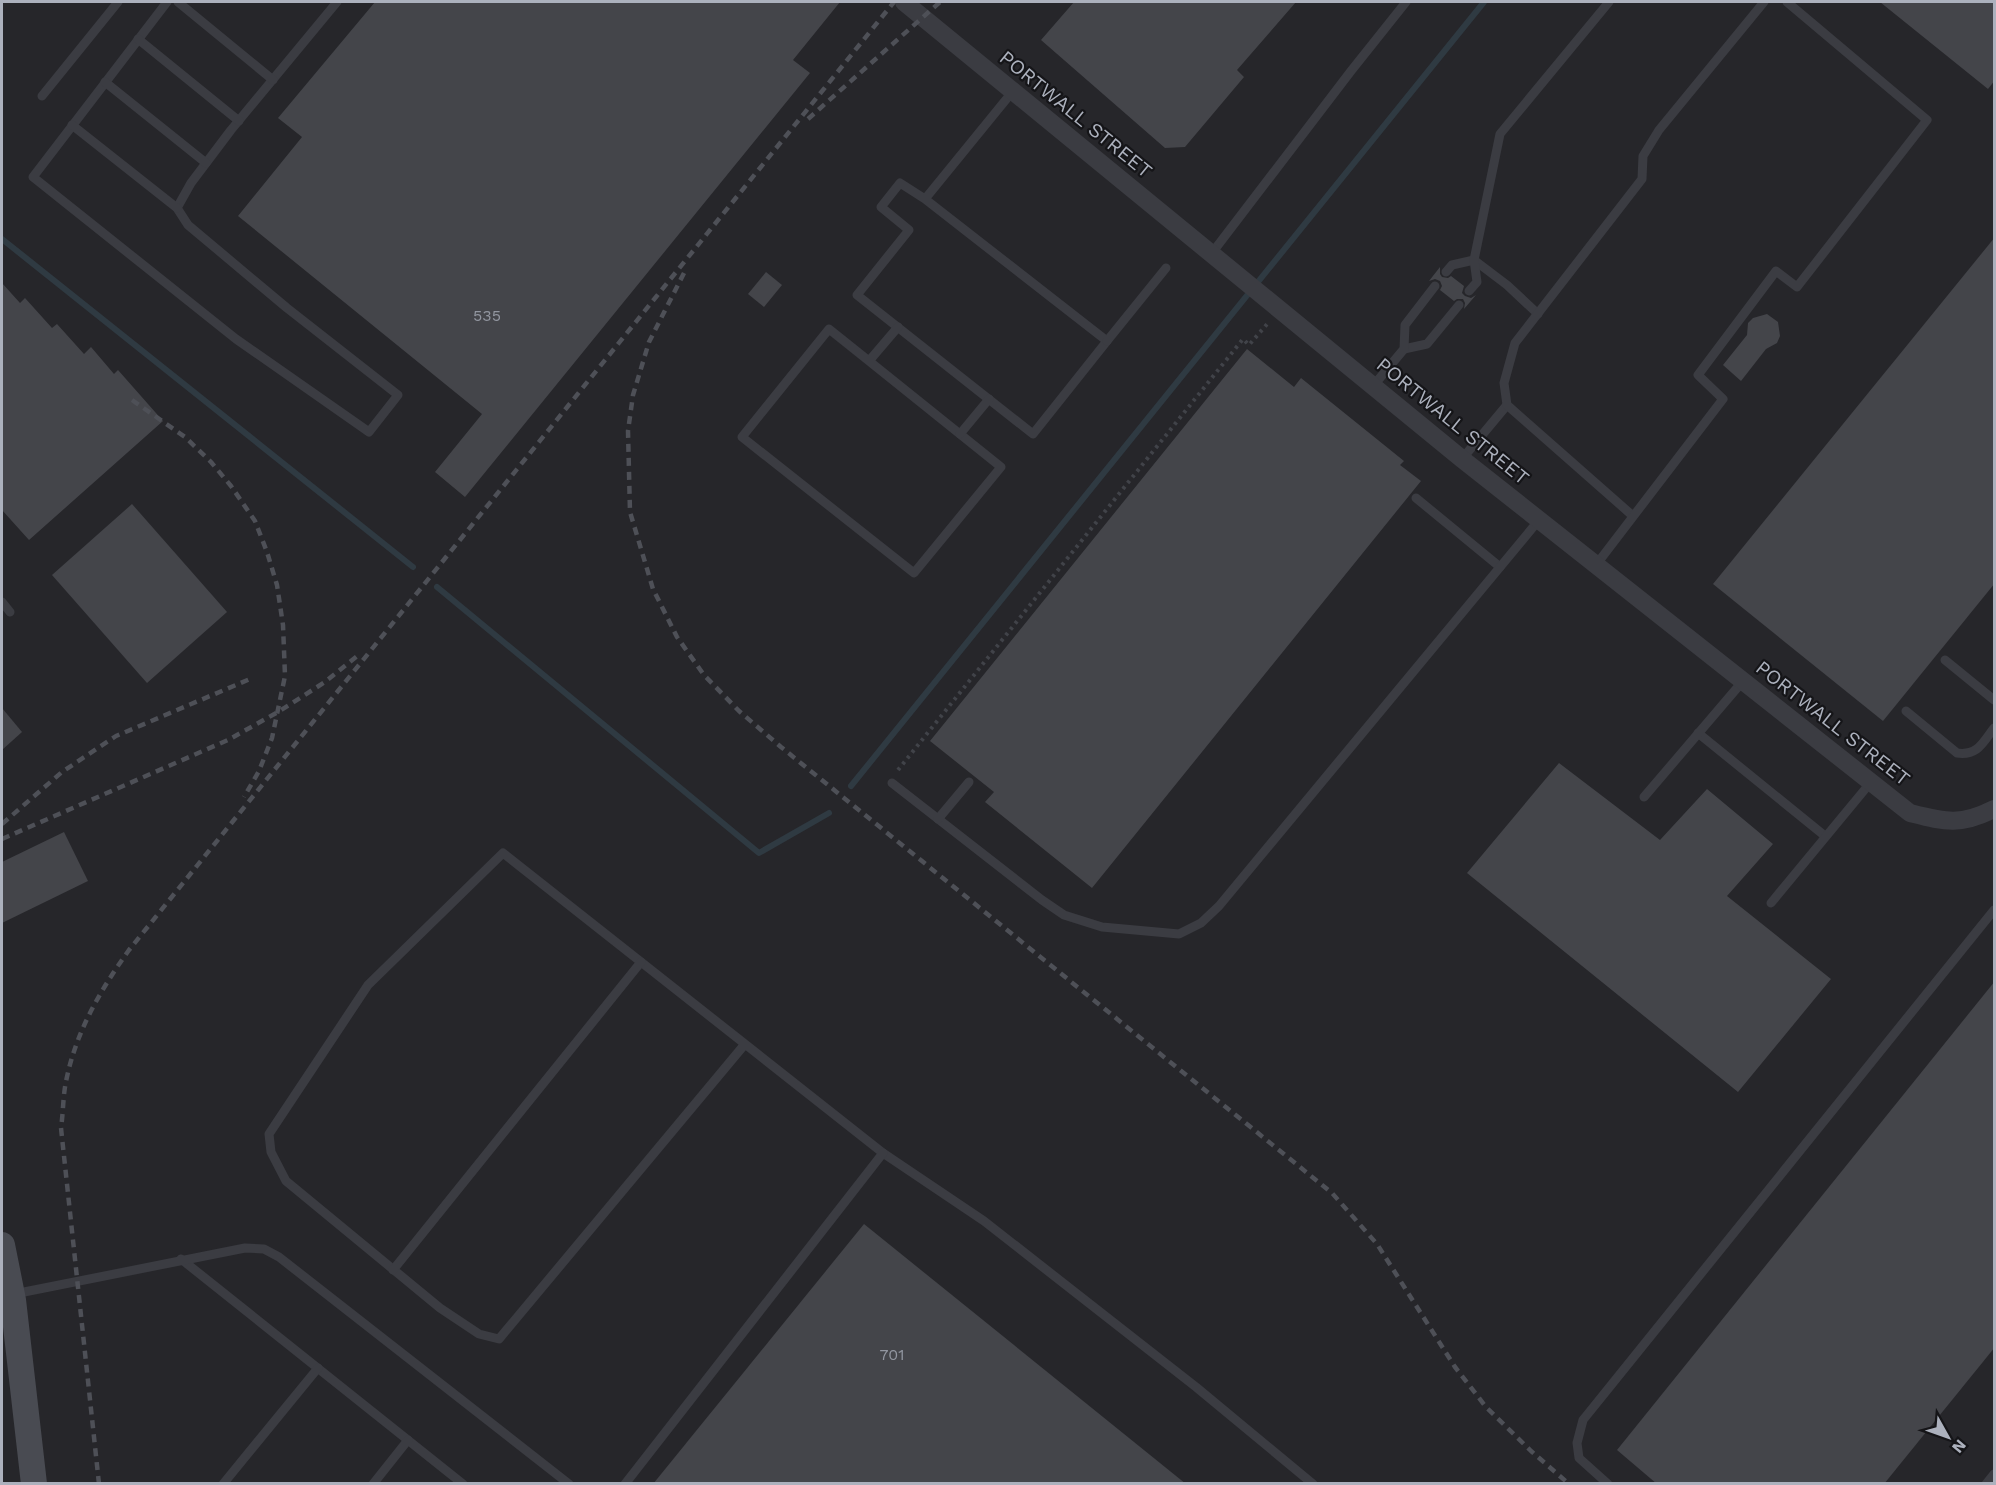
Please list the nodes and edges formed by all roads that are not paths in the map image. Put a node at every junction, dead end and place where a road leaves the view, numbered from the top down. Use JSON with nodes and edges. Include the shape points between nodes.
{"nodes":[{"id":1,"x":118,"y":2,"type":"edge"},
{"id":2,"x":167,"y":2,"type":"edge"},
{"id":3,"x":178,"y":2,"type":"edge"},
{"id":4,"x":337,"y":2,"type":"edge"},
{"id":5,"x":904,"y":2,"type":"edge"},
{"id":6,"x":1406,"y":2,"type":"edge"},
{"id":7,"x":1609,"y":2,"type":"edge"},
{"id":8,"x":1764,"y":2,"type":"edge"},
{"id":9,"x":1787,"y":2,"type":"edge"},
{"id":10,"x":138,"y":39,"type":"junction"},
{"id":11,"x":273,"y":80,"type":"junction"},
{"id":12,"x":105,"y":82,"type":"junction"},
{"id":13,"x":1013,"y":91,"type":"junction"},
{"id":14,"x":42,"y":96,"type":"dead end"},
{"id":15,"x":239,"y":121,"type":"junction"},
{"id":16,"x":72,"y":125,"type":"junction"},
{"id":17,"x":206,"y":163,"type":"junction"},
{"id":18,"x":925,"y":199,"type":"junction"},
{"id":19,"x":177,"y":208,"type":"junction"},
{"id":20,"x":1212,"y":254,"type":"junction"},
{"id":21,"x":1474,"y":260,"type":"junction"},
{"id":22,"x":1166,"y":268,"type":"dead end"},
{"id":23,"x":1446,"y":272,"type":"dead end"},
{"id":24,"x":1435,"y":286,"type":"dead end"},
{"id":25,"x":1469,"y":291,"type":"dead end"},
{"id":26,"x":1459,"y":305,"type":"dead end"},
{"id":27,"x":1538,"y":314,"type":"junction"},
{"id":28,"x":898,"y":327,"type":"junction"},
{"id":29,"x":1107,"y":341,"type":"junction"},
{"id":30,"x":1404,"y":349,"type":"junction"},
{"id":31,"x":869,"y":361,"type":"junction"},
{"id":32,"x":1374,"y":385,"type":"junction"},
{"id":33,"x":988,"y":399,"type":"junction"},
{"id":34,"x":1507,"y":405,"type":"junction"},
{"id":35,"x":960,"y":434,"type":"junction"},
{"id":36,"x":1462,"y":459,"type":"junction"},
{"id":37,"x":1416,"y":498,"type":"dead end"},
{"id":38,"x":1633,"y":516,"type":"junction"},
{"id":39,"x":1539,"y":520,"type":"junction"},
{"id":40,"x":1596,"y":565,"type":"junction"},
{"id":41,"x":1500,"y":567,"type":"junction"},
{"id":42,"x":2,"y":602,"type":"edge"},
{"id":43,"x":10,"y":612,"type":"dead end"},
{"id":44,"x":1945,"y":660,"type":"dead end"},
{"id":45,"x":1743,"y":681,"type":"junction"},
{"id":46,"x":1995,"y":699,"type":"edge"},
{"id":47,"x":1906,"y":711,"type":"dead end"},
{"id":48,"x":1995,"y":728,"type":"edge"},
{"id":49,"x":1698,"y":733,"type":"junction"},
{"id":50,"x":969,"y":782,"type":"dead end"},
{"id":51,"x":1870,"y":782,"type":"junction"},
{"id":52,"x":892,"y":783,"type":"road end"},
{"id":53,"x":1644,"y":797,"type":"dead end"},
{"id":54,"x":1995,"y":809,"type":"edge"},
{"id":55,"x":938,"y":819,"type":"junction"},
{"id":56,"x":1825,"y":836,"type":"junction"},
{"id":57,"x":1771,"y":903,"type":"dead end"},
{"id":58,"x":1995,"y":910,"type":"edge"},
{"id":59,"x":641,"y":962,"type":"junction"},
{"id":60,"x":745,"y":1044,"type":"junction"},
{"id":61,"x":883,"y":1153,"type":"junction"},
{"id":62,"x":2,"y":1245,"type":"edge"},
{"id":63,"x":181,"y":1259,"type":"junction"},
{"id":64,"x":393,"y":1270,"type":"junction"},
{"id":65,"x":7,"y":1295,"type":"edge"},
{"id":66,"x":318,"y":1368,"type":"junction"},
{"id":67,"x":408,"y":1440,"type":"junction"},
{"id":68,"x":1995,"y":1474,"type":"edge"},
{"id":69,"x":34,"y":1484,"type":"edge"},
{"id":70,"x":223,"y":1484,"type":"edge"},
{"id":71,"x":373,"y":1484,"type":"edge"},
{"id":72,"x":464,"y":1484,"type":"edge"},
{"id":73,"x":569,"y":1484,"type":"edge"},
{"id":74,"x":625,"y":1484,"type":"edge"},
{"id":75,"x":1313,"y":1484,"type":"edge"},
{"id":76,"x":1608,"y":1484,"type":"edge"},
{"id":77,"x":1986,"y":1484,"type":"edge"}],
"edges":[{"from":1,"to":14,"type":"lane"},
{"from":2,"to":10,"type":"lane"},
{"from":3,"to":11,"type":"lane"},
{"from":4,"to":11,"type":"lane"},
{"from":5,"to":13,"type":"street","name":"PORTWALL STREET"},
{"from":6,"to":20,"type":"lane"},
{"from":7,"to":21,"type":"lane","via":[[1500,134]]},
{"from":8,"to":27,"type":"lane","via":[[1659,130],[1643,156],[1642,179]]},
{"from":9,"to":38,"type":"lane","via":[[1927,120],[1797,287],[1776,271],[1736,321],[1698,375],[1723,399]]},
{"from":10,"to":12,"type":"lane"},
{"from":10,"to":15,"type":"lane"},
{"from":11,"to":15,"type":"lane"},
{"from":12,"to":16,"type":"lane"},
{"from":12,"to":17,"type":"lane"},
{"from":13,"to":18,"type":"lane"},
{"from":13,"to":20,"type":"street","name":"PORTWALL STREET"},
{"from":15,"to":17,"type":"lane"},
{"from":16,"to":19,"type":"lane"},
{"from":16,"to":19,"type":"lane","via":[[33,177],[236,339],[369,432],[398,395],[188,225]]},
{"from":17,"to":19,"type":"lane"},
{"from":18,"to":28,"type":"lane","via":[[900,183],[881,207],[909,230],[857,295]]},
{"from":18,"to":29,"type":"lane"},
{"from":20,"to":32,"type":"street","name":"PORTWALL STREET"},
{"from":21,"to":23,"type":"lane","via":[[1452,265]]},
{"from":21,"to":25,"type":"lane","via":[[1477,282]]},
{"from":21,"to":27,"type":"lane"},
{"from":22,"to":29,"type":"lane"},
{"from":24,"to":30,"type":"lane","via":[[1405,325]]},
{"from":26,"to":30,"type":"lane","via":[[1427,344]]},
{"from":27,"to":34,"type":"lane","via":[[1515,343],[1504,383]]},
{"from":28,"to":31,"type":"lane"},
{"from":28,"to":33,"type":"lane"},
{"from":29,"to":33,"type":"lane","via":[[1033,434]]},
{"from":30,"to":32,"type":"lane"},
{"from":31,"to":35,"type":"lane"},
{"from":31,"to":35,"type":"lane","via":[[829,329],[742,437],[914,573],[1001,467]]},
{"from":32,"to":36,"type":"street","name":"PORTWALL STREET"},
{"from":33,"to":35,"type":"lane"},
{"from":34,"to":36,"type":"lane"},
{"from":34,"to":38,"type":"lane"},
{"from":36,"to":39,"type":"street","name":"PORTWALL STREET"},
{"from":37,"to":41,"type":"lane"},
{"from":38,"to":40,"type":"lane"},
{"from":39,"to":40,"type":"street","name":"PORTWALL STREET"},
{"from":39,"to":41,"type":"lane"},
{"from":40,"to":45,"type":"street","name":"PORTWALL STREET"},
{"from":41,"to":55,"type":"lane","via":[[1219,906],[1201,923],[1179,934],[1102,927],[1064,915]]},
{"from":42,"to":43,"type":"lane"},
{"from":44,"to":46,"type":"lane"},
{"from":45,"to":49,"type":"lane"},
{"from":45,"to":51,"type":"street","name":"PORTWALL STREET"},
{"from":47,"to":48,"type":"lane","via":[[1957,753],[1976,750]]},
{"from":49,"to":53,"type":"lane"},
{"from":49,"to":56,"type":"lane"},
{"from":50,"to":55,"type":"lane"},
{"from":51,"to":54,"type":"street","name":"PORTWALL STREET","via":[[1910,813],[1947,823],[1976,818]]},
{"from":51,"to":56,"type":"lane"},
{"from":52,"to":55,"type":"lane"},
{"from":56,"to":57,"type":"lane"},
{"from":58,"to":76,"type":"lane","via":[[1583,1420],[1577,1443],[1579,1458]]},
{"from":59,"to":60,"type":"lane"},
{"from":59,"to":64,"type":"lane"},
{"from":59,"to":64,"type":"lane","via":[[503,853],[368,985],[269,1134],[271,1152],[286,1181]]},
{"from":60,"to":61,"type":"lane"},
{"from":60,"to":64,"type":"lane","via":[[499,1339],[479,1334]]},
{"from":61,"to":74,"type":"lane"},
{"from":61,"to":75,"type":"lane","via":[[984,1221],[1197,1387]]},
{"from":62,"to":65,"type":"main road"},
{"from":63,"to":65,"type":"lane"},
{"from":63,"to":66,"type":"lane"},
{"from":63,"to":73,"type":"lane","via":[[245,1248],[264,1249],[279,1257]]},
{"from":65,"to":69,"type":"main road"},
{"from":66,"to":67,"type":"lane"},
{"from":66,"to":70,"type":"lane"},
{"from":67,"to":71,"type":"lane"},
{"from":67,"to":72,"type":"lane"},
{"from":68,"to":77,"type":"lane"}]}
